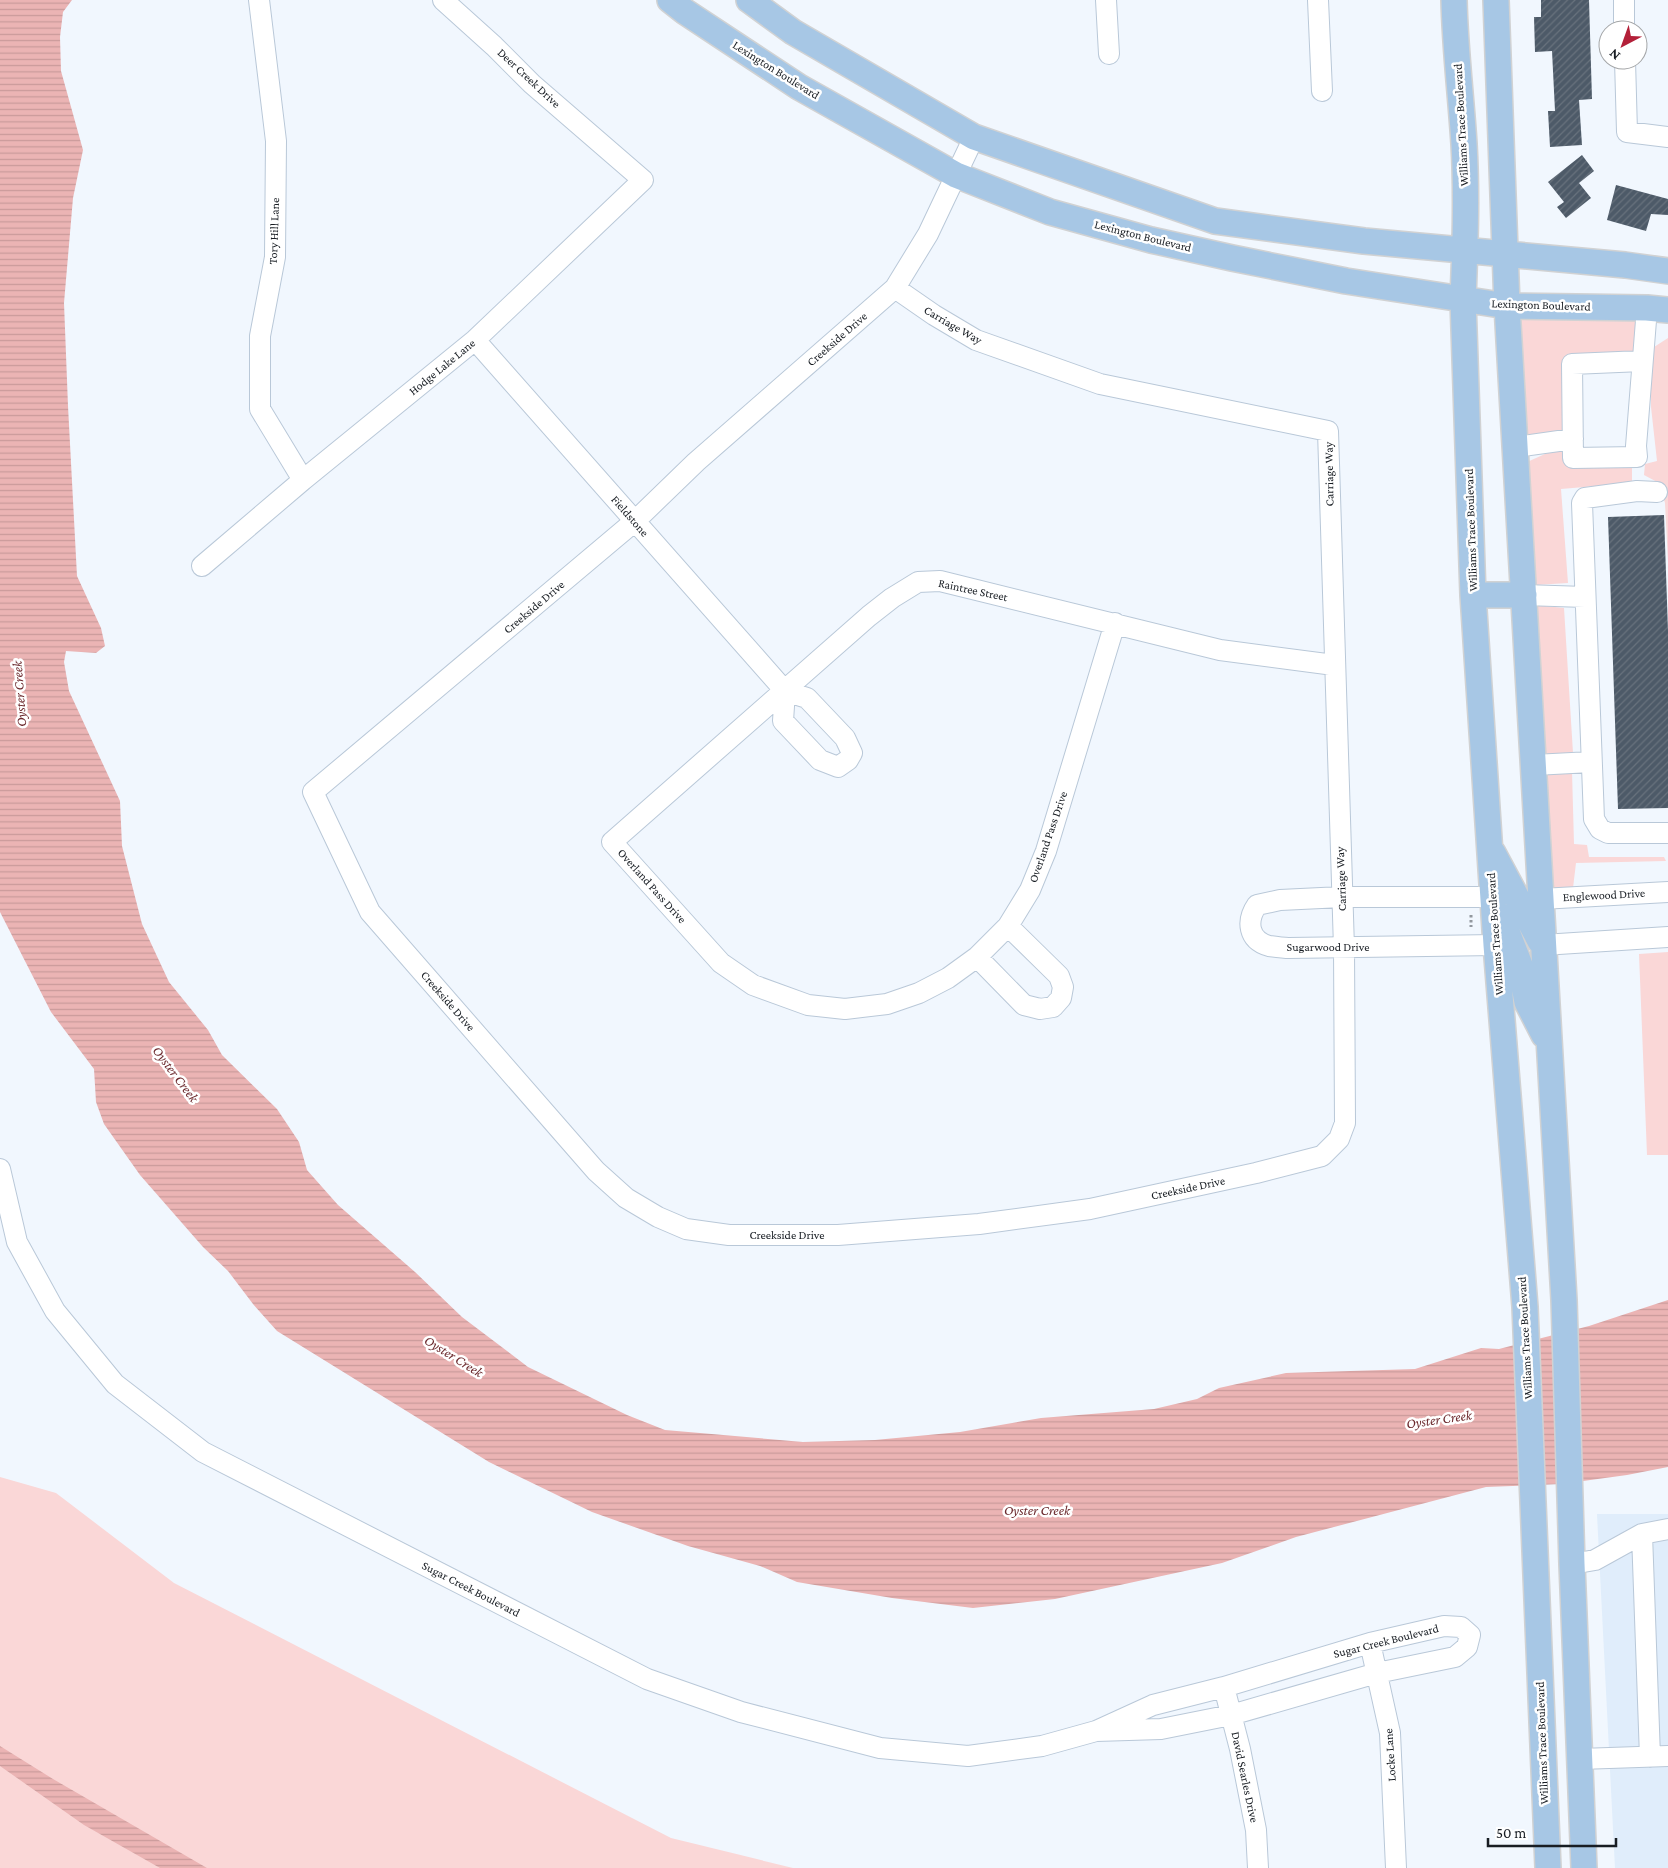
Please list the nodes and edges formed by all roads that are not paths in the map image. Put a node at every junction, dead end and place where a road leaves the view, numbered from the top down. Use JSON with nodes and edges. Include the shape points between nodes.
{"nodes":[{"id":1,"x":258,"y":0,"type":"edge"},
{"id":2,"x":443,"y":0,"type":"edge"},
{"id":3,"x":670,"y":0,"type":"edge"},
{"id":4,"x":749,"y":0,"type":"edge"},
{"id":5,"x":1106,"y":0,"type":"edge"},
{"id":6,"x":1318,"y":0,"type":"edge"},
{"id":7,"x":1454,"y":0,"type":"edge"},
{"id":8,"x":1496,"y":0,"type":"edge"},
{"id":9,"x":1624,"y":0,"type":"edge"},
{"id":10,"x":1624,"y":20,"type":"edge"},
{"id":11,"x":1109,"y":54,"type":"dead end"},
{"id":12,"x":1625,"y":70,"type":"edge"},
{"id":13,"x":1322,"y":91,"type":"dead end"},
{"id":14,"x":974,"y":137,"type":"junction"},
{"id":15,"x":1668,"y":137,"type":"edge"},
{"id":16,"x":615,"y":155,"type":"joint"},
{"id":17,"x":956,"y":175,"type":"junction"},
{"id":18,"x":1465,"y":251,"type":"junction"},
{"id":19,"x":1505,"y":255,"type":"junction"},
{"id":20,"x":1668,"y":271,"type":"edge"},
{"id":21,"x":895,"y":288,"type":"junction"},
{"id":22,"x":1463,"y":300,"type":"junction"},
{"id":23,"x":1507,"y":306,"type":"junction"},
{"id":24,"x":1657,"y":309,"type":"edge"},
{"id":25,"x":475,"y":340,"type":"junction"},
{"id":26,"x":1642,"y":362,"type":"junction"},
{"id":27,"x":1573,"y":439,"type":"junction"},
{"id":28,"x":1516,"y":447,"type":"junction"},
{"id":29,"x":303,"y":480,"type":"junction"},
{"id":30,"x":1657,"y":492,"type":"dead end"},
{"id":31,"x":635,"y":521,"type":"junction"},
{"id":32,"x":202,"y":566,"type":"dead end"},
{"id":33,"x":1473,"y":595,"type":"junction"},
{"id":34,"x":1524,"y":595,"type":"junction"},
{"id":35,"x":1585,"y":597,"type":"junction"},
{"id":36,"x":1115,"y":622,"type":"junction"},
{"id":37,"x":1334,"y":664,"type":"junction"},
{"id":38,"x":785,"y":691,"type":"junction"},
{"id":39,"x":1591,"y":762,"type":"junction"},
{"id":40,"x":1534,"y":764,"type":"junction"},
{"id":41,"x":1668,"y":832,"type":"edge"},
{"id":42,"x":612,"y":842,"type":"joint"},
{"id":43,"x":1489,"y":845,"type":"junction"},
{"id":44,"x":1668,"y":892,"type":"edge"},
{"id":45,"x":1342,"y":897,"type":"junction"},
{"id":46,"x":1492,"y":897,"type":"junction"},
{"id":47,"x":1541,"y":899,"type":"junction"},
{"id":48,"x":1008,"y":926,"type":"junction"},
{"id":49,"x":1668,"y":936,"type":"edge"},
{"id":50,"x":1496,"y":945,"type":"junction"},
{"id":51,"x":1543,"y":945,"type":"junction"},
{"id":52,"x":1344,"y":948,"type":"junction"},
{"id":53,"x":977,"y":957,"type":"junction"},
{"id":54,"x":1548,"y":1042,"type":"junction"},
{"id":55,"x":0,"y":1169,"type":"edge"},
{"id":56,"x":1668,"y":1528,"type":"edge"},
{"id":57,"x":1642,"y":1534,"type":"junction"},
{"id":58,"x":1572,"y":1564,"type":"junction"},
{"id":59,"x":1370,"y":1643,"type":"junction"},
{"id":60,"x":1377,"y":1673,"type":"junction"},
{"id":61,"x":1224,"y":1687,"type":"junction"},
{"id":62,"x":1231,"y":1715,"type":"junction"},
{"id":63,"x":1096,"y":1731,"type":"junction"},
{"id":64,"x":1659,"y":1756,"type":"edge"},
{"id":65,"x":1542,"y":1757,"type":"junction"},
{"id":66,"x":1580,"y":1758,"type":"junction"},
{"id":67,"x":1258,"y":1868,"type":"edge"},
{"id":68,"x":1396,"y":1868,"type":"edge"},
{"id":69,"x":1548,"y":1868,"type":"edge"},
{"id":70,"x":1584,"y":1868,"type":"edge"}],
"edges":[{"from":1,"to":29,"type":"street","name":"Tory Hill Lane","via":[[276,141],[275,257],[260,336],[260,409]]},
{"from":2,"to":16,"type":"street","name":"Deer Creek Drive","via":[[532,84]]},
{"from":3,"to":17,"type":"main road","name":"Lexington Boulevard","via":[[800,87]]},
{"from":4,"to":14,"type":"main road","via":[[793,32]]},
{"from":5,"to":11,"type":"street"},
{"from":6,"to":13,"type":"street"},
{"from":7,"to":18,"type":"main road","name":"Williams Trace Boulevard","via":[[1464,146]]},
{"from":8,"to":19,"type":"main road"},
{"from":9,"to":10,"type":"street"},
{"from":12,"to":15,"type":"street","via":[[1627,132]]},
{"from":14,"to":17,"type":"street","name":"Creekside Drive"},
{"from":14,"to":18,"type":"main road","via":[[1215,221]]},
{"from":16,"to":25,"type":"street","name":"Hodge Lake Lane","via":[[643,180]]},
{"from":17,"to":21,"type":"street","name":"Creekside Drive","via":[[928,234]]},
{"from":17,"to":22,"type":"main road","name":"Lexington Boulevard","via":[[1050,212],[1151,240],[1346,281]]},
{"from":18,"to":19,"type":"main road"},
{"from":18,"to":22,"type":"main road","name":"Williams Trace Boulevard"},
{"from":19,"to":20,"type":"main road"},
{"from":19,"to":23,"type":"main road"},
{"from":21,"to":31,"type":"street","name":"Creekside Drive"},
{"from":21,"to":37,"type":"street","name":"Carriage Way","via":[[976,340],[1100,384],[1328,431]]},
{"from":22,"to":23,"type":"main road","name":"Lexington Boulevard"},
{"from":22,"to":33,"type":"main road","name":"Williams Trace Boulevard"},
{"from":23,"to":24,"type":"main road","name":"Lexington Boulevard"},
{"from":23,"to":28,"type":"main road"},
{"from":24,"to":26,"type":"street"},
{"from":25,"to":29,"type":"street","name":"Hodge Lake Lane"},
{"from":25,"to":31,"type":"street","name":"Fieldstone"},
{"from":26,"to":27,"type":"street","via":[[1572,364]]},
{"from":26,"to":27,"type":"street","via":[[1637,457],[1573,458]]},
{"from":27,"to":28,"type":"street"},
{"from":28,"to":34,"type":"main road"},
{"from":29,"to":32,"type":"street","name":"Hodge Lake Lane"},
{"from":30,"to":35,"type":"street","via":[[1637,491],[1582,500]]},
{"from":31,"to":38,"type":"street","name":"Fieldstone"},
{"from":31,"to":52,"type":"street","name":"Creekside Drive","via":[[313,792],[370,912],[596,1171],[626,1198],[686,1229],[729,1235],[838,1235],[979,1224],[1090,1209],[1322,1156],[1339,1139],[1345,1123]]},
{"from":33,"to":34,"type":"main road"},
{"from":33,"to":43,"type":"main road","name":"Williams Trace Boulevard"},
{"from":34,"to":35,"type":"street"},
{"from":34,"to":40,"type":"main road"},
{"from":35,"to":39,"type":"street"},
{"from":36,"to":37,"type":"street","name":"Raintree Street","via":[[1220,650]]},
{"from":36,"to":38,"type":"street","name":"Raintree Street","via":[[940,580],[918,582],[869,616]]},
{"from":36,"to":48,"type":"street","name":"Overland Pass Drive","via":[[1046,851],[1030,890]]},
{"from":37,"to":45,"type":"street","name":"Carriage Way"},
{"from":38,"to":42,"type":"street","name":"Raintree Street"},
{"from":39,"to":40,"type":"street"},
{"from":39,"to":41,"type":"street","via":[[1594,819],[1600,829],[1608,833]]},
{"from":40,"to":47,"type":"main road"},
{"from":42,"to":53,"type":"street","name":"Overland Pass Drive","via":[[721,963],[753,986],[808,1005],[845,1009],[887,1004],[948,978]]},
{"from":43,"to":46,"type":"main road","name":"Williams Trace Boulevard"},
{"from":43,"to":51,"type":"main road"},
{"from":44,"to":47,"type":"street","name":"Englewood Drive"},
{"from":45,"to":46,"type":"street","name":"Sugarwood Drive"},
{"from":45,"to":52,"type":"street","name":"Carriage Way"},
{"from":45,"to":52,"type":"street","name":"Sugarwood Drive","via":[[1266,902],[1257,905],[1250,914],[1249,923],[1253,933],[1268,946]]},
{"from":46,"to":50,"type":"main road","name":"Williams Trace Boulevard"},
{"from":46,"to":54,"type":"main road","via":[[1520,965],[1527,1002]]},
{"from":47,"to":51,"type":"main road"},
{"from":48,"to":53,"type":"street","name":"Overland Pass Drive"},
{"from":48,"to":53,"type":"street","via":[[1059,976],[1063,988],[1061,998],[1053,1007],[1040,1009],[1024,1005]]},
{"from":49,"to":51,"type":"street"},
{"from":50,"to":52,"type":"street","name":"Sugarwood Drive"},
{"from":50,"to":65,"type":"main road","name":"Williams Trace Boulevard","via":[[1525,1307]]},
{"from":51,"to":54,"type":"main road"},
{"from":54,"to":58,"type":"main road","via":[[1564,1300]]},
{"from":55,"to":63,"type":"street","name":"Sugar Creek Boulevard","via":[[17,1242],[55,1311],[115,1384],[203,1452],[647,1679],[740,1712],[880,1748],[968,1756],[1042,1746]]},
{"from":56,"to":57,"type":"street"},
{"from":57,"to":58,"type":"street","via":[[1596,1560]]},
{"from":57,"to":64,"type":"street"},
{"from":58,"to":66,"type":"main road"},
{"from":59,"to":60,"type":"street","name":"Locke Lane"},
{"from":59,"to":60,"type":"street","name":"Sugar Creek Boulevard","via":[[1444,1626],[1460,1627],[1470,1635],[1467,1648],[1455,1657]]},
{"from":59,"to":61,"type":"street","name":"Sugar Creek Boulevard"},
{"from":60,"to":62,"type":"street","name":"Sugar Creek Boulevard"},
{"from":60,"to":68,"type":"street","name":"Locke Lane","via":[[1390,1733]]},
{"from":61,"to":62,"type":"street","name":"David Searles Drive"},
{"from":61,"to":63,"type":"street","name":"Sugar Creek Boulevard","via":[[1153,1705]]},
{"from":62,"to":63,"type":"street","name":"Sugar Creek Boulevard","via":[[1161,1729]]},
{"from":62,"to":67,"type":"street","name":"David Searles Drive","via":[[1256,1830]]},
{"from":64,"to":66,"type":"street"},
{"from":65,"to":66,"type":"main road"},
{"from":65,"to":69,"type":"main road","name":"Williams Trace Boulevard"},
{"from":66,"to":70,"type":"main road"}]}
